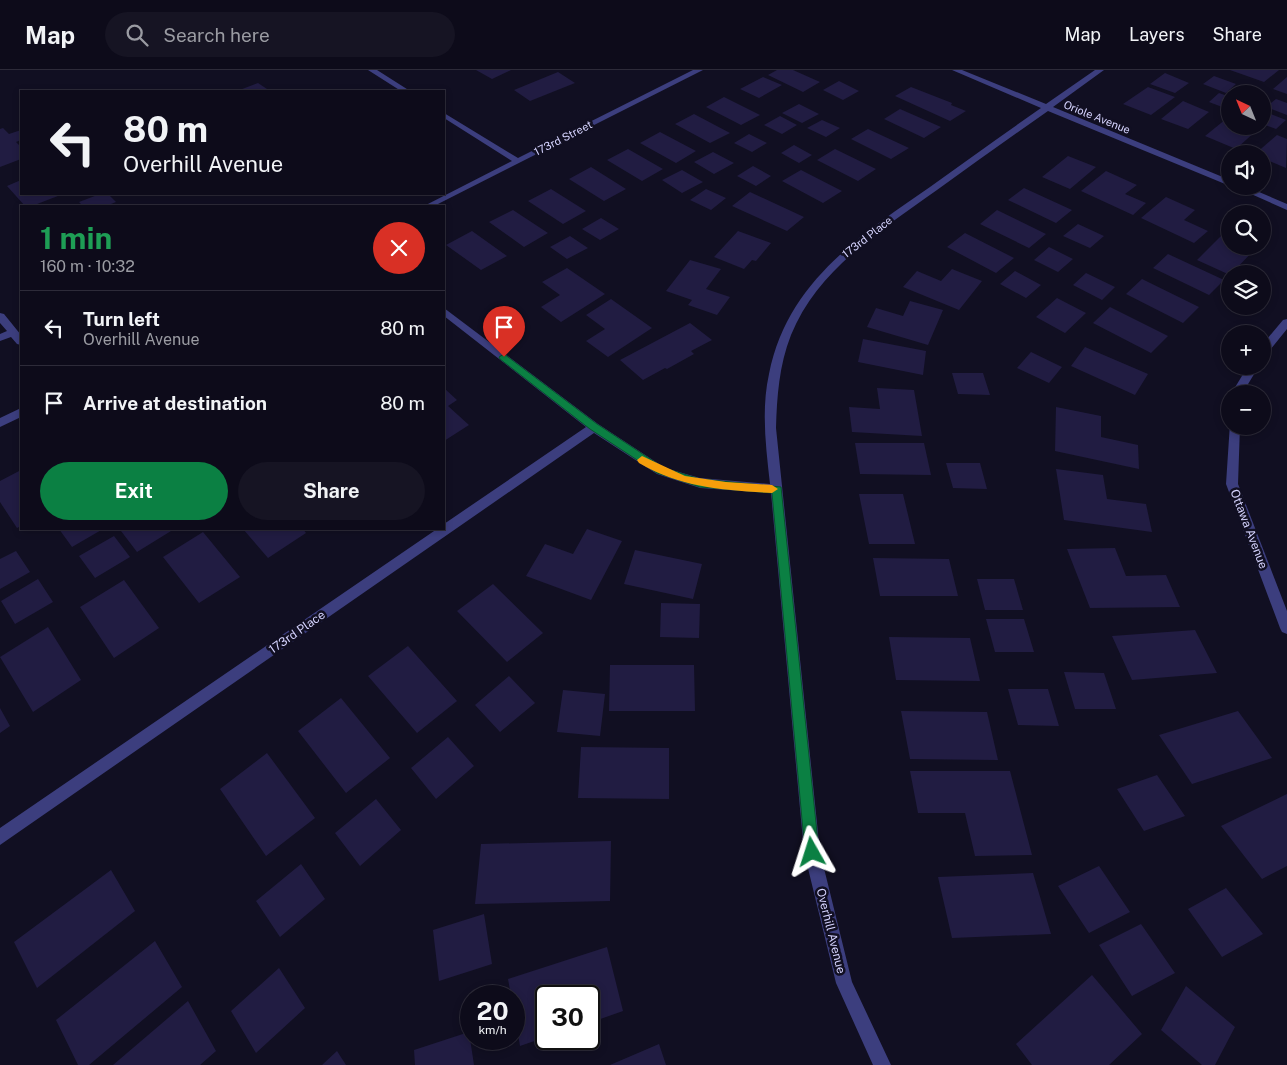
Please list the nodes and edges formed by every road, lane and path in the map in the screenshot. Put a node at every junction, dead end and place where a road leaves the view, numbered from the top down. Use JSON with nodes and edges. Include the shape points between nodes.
{"nodes":[{"id":1,"x":372,"y":70,"type":"edge"},
{"id":2,"x":699,"y":70,"type":"edge"},
{"id":3,"x":956,"y":70,"type":"edge"},
{"id":4,"x":1100,"y":70,"type":"edge"},
{"id":5,"x":404,"y":90,"type":"edge"},
{"id":6,"x":1046,"y":108,"type":"junction"},
{"id":7,"x":445,"y":116,"type":"edge"},
{"id":8,"x":518,"y":161,"type":"junction"},
{"id":9,"x":1221,"y":179,"type":"edge"},
{"id":10,"x":1258,"y":195,"type":"edge"},
{"id":11,"x":430,"y":205,"type":"edge"},
{"id":12,"x":1287,"y":207,"type":"edge"},
{"id":13,"x":445,"y":312,"type":"edge"},
{"id":14,"x":0,"y":316,"type":"edge"},
{"id":15,"x":1287,"y":322,"type":"edge"},
{"id":16,"x":13,"y":332,"type":"junction"},
{"id":17,"x":0,"y":338,"type":"edge"},
{"id":18,"x":20,"y":341,"type":"edge"},
{"id":19,"x":1271,"y":341,"type":"edge"},
{"id":20,"x":20,"y":413,"type":"edge"},
{"id":21,"x":0,"y":423,"type":"edge"},
{"id":22,"x":594,"y":427,"type":"junction"},
{"id":23,"x":1234,"y":435,"type":"edge"},
{"id":24,"x":777,"y":490,"type":"junction"},
{"id":25,"x":444,"y":530,"type":"edge"},
{"id":26,"x":445,"y":530,"type":"edge"},
{"id":27,"x":1287,"y":628,"type":"edge"},
{"id":28,"x":0,"y":836,"type":"edge"},
{"id":29,"x":882,"y":1065,"type":"edge"}],
"edges":[{"from":1,"to":5,"type":"street"},
{"from":2,"to":8,"type":"street","name":"173rd Street"},
{"from":3,"to":6,"type":"street","name":"Oriole Avenue"},
{"from":4,"to":6,"type":"street","name":"173rd Place"},
{"from":6,"to":9,"type":"street","name":"Oriole Avenue"},
{"from":6,"to":24,"type":"street","name":"173rd Place","via":[[863,238],[816,284],[792,324],[774,374],[770,428]]},
{"from":7,"to":8,"type":"street"},
{"from":8,"to":11,"type":"street","name":"173rd Street"},
{"from":10,"to":12,"type":"street"},
{"from":13,"to":22,"type":"street"},
{"from":14,"to":16,"type":"street"},
{"from":15,"to":19,"type":"street"},
{"from":16,"to":17,"type":"street"},
{"from":16,"to":18,"type":"street"},
{"from":20,"to":21,"type":"street"},
{"from":22,"to":24,"type":"street","via":[[660,470],[684,480]]},
{"from":22,"to":26,"type":"street","name":"173rd Place"},
{"from":23,"to":27,"type":"street","name":"Ottawa Avenue","via":[[1232,484]]},
{"from":24,"to":29,"type":"street","name":"Overhill Avenue","via":[[812,852],[844,983]]},
{"from":25,"to":28,"type":"street","name":"173rd Place"}]}
